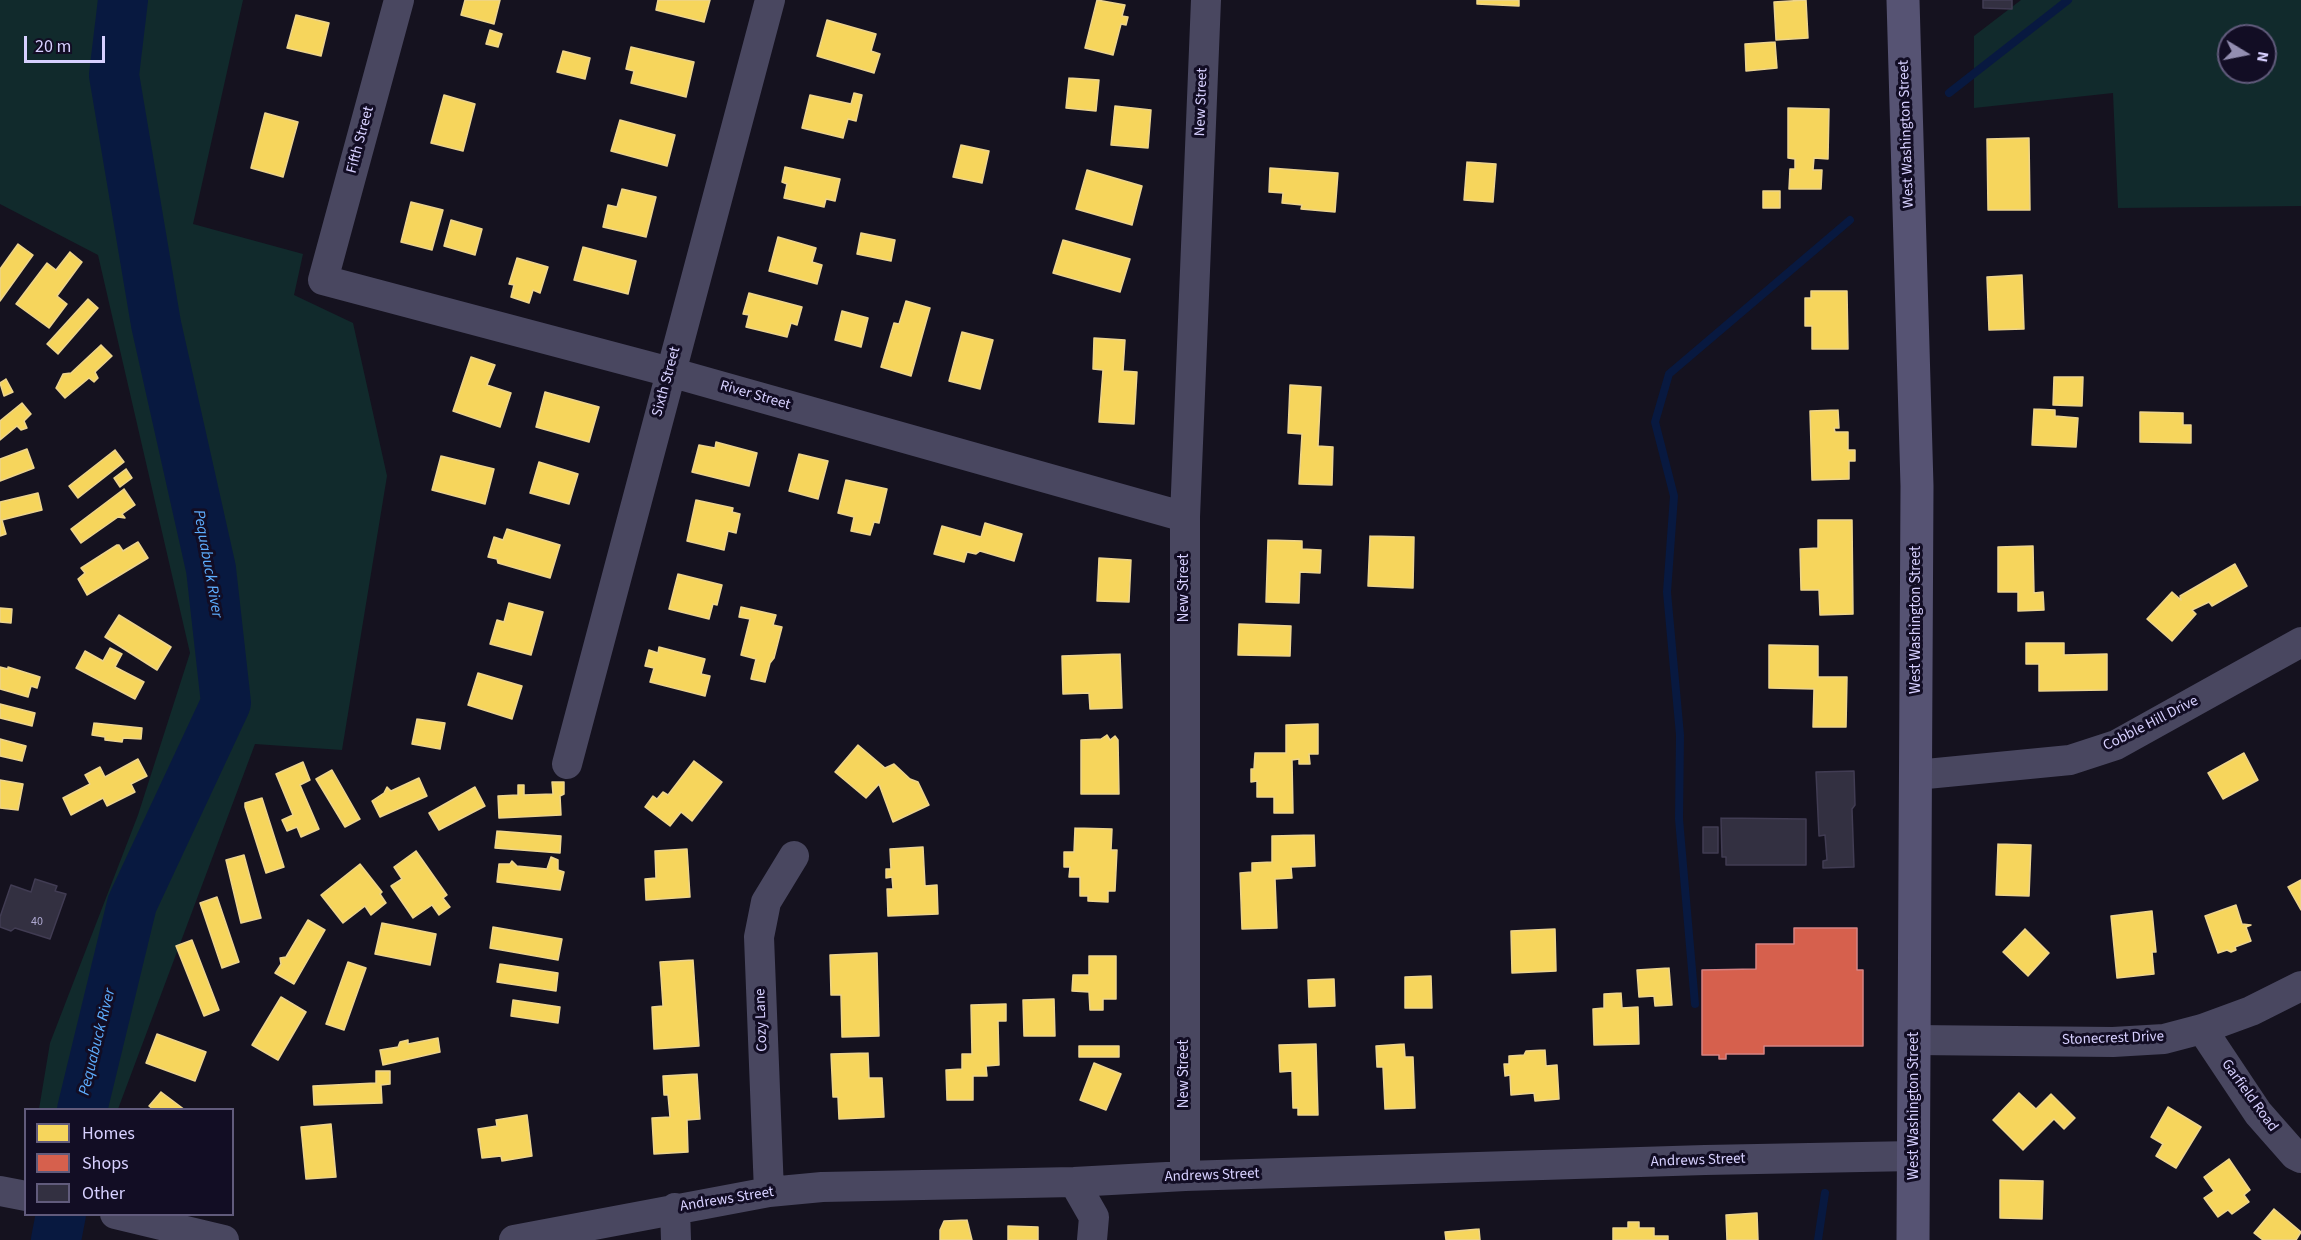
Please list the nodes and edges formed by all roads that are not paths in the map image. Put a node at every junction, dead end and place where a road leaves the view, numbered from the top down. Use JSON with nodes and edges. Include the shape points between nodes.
{"nodes":[{"id":1,"x":399,"y":0,"type":"edge"},
{"id":2,"x":770,"y":0,"type":"edge"},
{"id":3,"x":1206,"y":0,"type":"edge"},
{"id":4,"x":1903,"y":0,"type":"edge"},
{"id":5,"x":323,"y":280,"type":"joint"},
{"id":6,"x":670,"y":372,"type":"junction"},
{"id":7,"x":1185,"y":517,"type":"junction"},
{"id":8,"x":2301,"y":642,"type":"edge"},
{"id":9,"x":567,"y":765,"type":"dead end"},
{"id":10,"x":1916,"y":775,"type":"junction"},
{"id":11,"x":794,"y":856,"type":"dead end"},
{"id":12,"x":2301,"y":986,"type":"edge"},
{"id":13,"x":2202,"y":1029,"type":"junction"},
{"id":14,"x":1915,"y":1040,"type":"junction"},
{"id":15,"x":1914,"y":1156,"type":"junction"},
{"id":16,"x":2301,"y":1158,"type":"edge"},
{"id":17,"x":1185,"y":1176,"type":"junction"},
{"id":18,"x":1074,"y":1182,"type":"junction"},
{"id":19,"x":0,"y":1191,"type":"edge"},
{"id":20,"x":769,"y":1192,"type":"junction"},
{"id":21,"x":24,"y":1196,"type":"edge"},
{"id":22,"x":675,"y":1208,"type":"junction"},
{"id":23,"x":122,"y":1216,"type":"edge"},
{"id":24,"x":224,"y":1240,"type":"edge"},
{"id":25,"x":514,"y":1240,"type":"edge"},
{"id":26,"x":676,"y":1240,"type":"edge"},
{"id":27,"x":1092,"y":1240,"type":"edge"},
{"id":28,"x":1913,"y":1240,"type":"edge"}],
"edges":[{"from":1,"to":5,"type":"street","name":"Fifth Street"},
{"from":2,"to":6,"type":"street","name":"Sixth Street"},
{"from":3,"to":7,"type":"street","name":"New Street"},
{"from":4,"to":10,"type":"main road","name":"West Washington Street","via":[[1917,486]]},
{"from":5,"to":6,"type":"street","name":"River Street"},
{"from":6,"to":7,"type":"street","name":"River Street"},
{"from":6,"to":9,"type":"street","name":"Sixth Street"},
{"from":7,"to":17,"type":"street","name":"New Street"},
{"from":8,"to":10,"type":"street","name":"Cobble Hill Drive","via":[[2116,745],[2070,760]]},
{"from":10,"to":14,"type":"main road","name":"West Washington Street"},
{"from":11,"to":20,"type":"street","name":"Cozy Lane","via":[[766,902],[759,937]]},
{"from":12,"to":13,"type":"street","name":"Stonecrest Drive","via":[[2251,1011]]},
{"from":13,"to":14,"type":"street","name":"Stonecrest Drive","via":[[2164,1039],[2113,1042]]},
{"from":13,"to":16,"type":"street","name":"Garfield Road","via":[[2258,1113]]},
{"from":14,"to":15,"type":"main road","name":"West Washington Street"},
{"from":15,"to":17,"type":"street","name":"Andrews Street"},
{"from":15,"to":28,"type":"main road","name":"West Washington Street"},
{"from":17,"to":18,"type":"street","name":"Andrews Street"},
{"from":18,"to":20,"type":"street","name":"Andrews Street","via":[[822,1187]]},
{"from":18,"to":27,"type":"street","via":[[1094,1217]]},
{"from":19,"to":21,"type":"street"},
{"from":20,"to":22,"type":"street","name":"Andrews Street"},
{"from":22,"to":25,"type":"street","name":"Andrews Street"},
{"from":22,"to":26,"type":"street"},
{"from":23,"to":24,"type":"street"}]}
